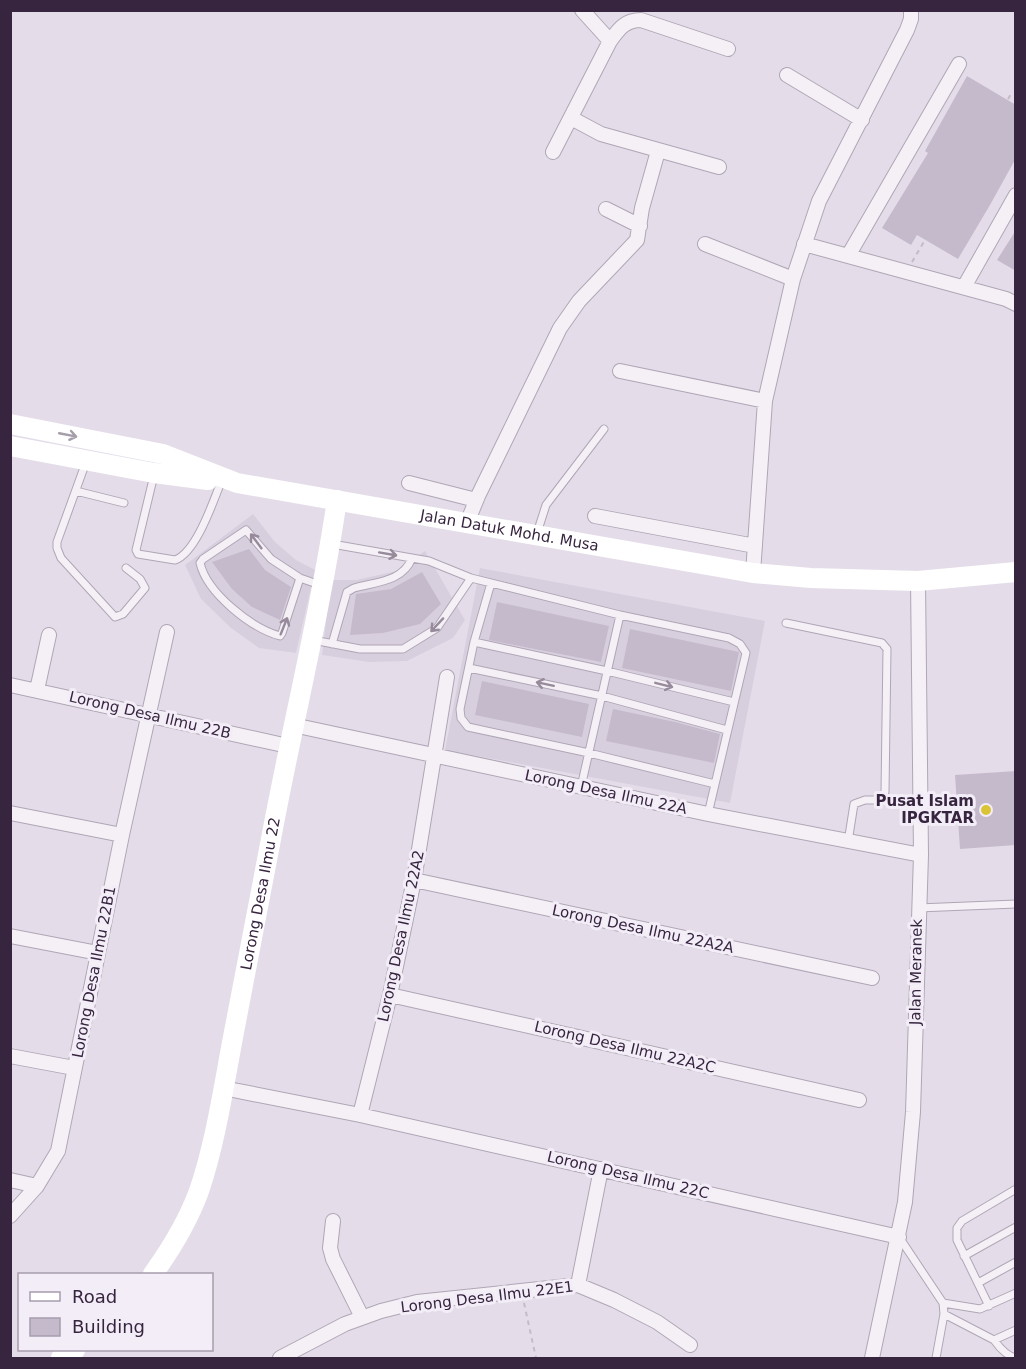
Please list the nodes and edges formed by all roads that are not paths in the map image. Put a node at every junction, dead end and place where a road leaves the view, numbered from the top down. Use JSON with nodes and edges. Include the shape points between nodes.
{"nodes":[{"id":1,"x":582,"y":10,"type":"edge"},
{"id":2,"x":910,"y":10,"type":"edge"},
{"id":3,"x":610,"y":41,"type":"junction"},
{"id":4,"x":728,"y":49,"type":"dead end"},
{"id":5,"x":959,"y":64,"type":"dead end"},
{"id":6,"x":787,"y":75,"type":"dead end"},
{"id":7,"x":571,"y":118,"type":"junction"},
{"id":8,"x":862,"y":120,"type":"junction"},
{"id":9,"x":658,"y":151,"type":"junction"},
{"id":10,"x":553,"y":152,"type":"dead end"},
{"id":11,"x":719,"y":167,"type":"dead end"},
{"id":12,"x":1016,"y":195,"type":"edge"},
{"id":13,"x":606,"y":209,"type":"dead end"},
{"id":14,"x":640,"y":226,"type":"junction"},
{"id":15,"x":705,"y":244,"type":"dead end"},
{"id":16,"x":804,"y":244,"type":"junction"},
{"id":17,"x":848,"y":256,"type":"junction"},
{"id":18,"x":793,"y":279,"type":"junction"},
{"id":19,"x":964,"y":287,"type":"junction"},
{"id":20,"x":1016,"y":304,"type":"edge"},
{"id":21,"x":620,"y":371,"type":"dead end"},
{"id":22,"x":765,"y":401,"type":"junction"},
{"id":23,"x":10,"y":424,"type":"edge"},
{"id":24,"x":604,"y":429,"type":"dead end"},
{"id":25,"x":10,"y":446,"type":"edge"},
{"id":26,"x":87,"y":460,"type":"junction"},
{"id":27,"x":154,"y":473,"type":"junction"},
{"id":28,"x":229,"y":482,"type":"junction"},
{"id":29,"x":409,"y":483,"type":"dead end"},
{"id":30,"x":76,"y":491,"type":"junction"},
{"id":31,"x":337,"y":500,"type":"junction"},
{"id":32,"x":477,"y":500,"type":"junction"},
{"id":33,"x":124,"y":502,"type":"dead end"},
{"id":34,"x":595,"y":516,"type":"dead end"},
{"id":35,"x":467,"y":523,"type":"junction"},
{"id":36,"x":536,"y":535,"type":"junction"},
{"id":37,"x":330,"y":544,"type":"junction"},
{"id":38,"x":755,"y":546,"type":"junction"},
{"id":39,"x":412,"y":558,"type":"junction"},
{"id":40,"x":126,"y":568,"type":"dead end"},
{"id":41,"x":1016,"y":572,"type":"edge"},
{"id":42,"x":753,"y":573,"type":"junction"},
{"id":43,"x":300,"y":578,"type":"junction"},
{"id":44,"x":471,"y":578,"type":"junction"},
{"id":45,"x":918,"y":581,"type":"junction"},
{"id":46,"x":491,"y":583,"type":"junction"},
{"id":47,"x":321,"y":586,"type":"junction"},
{"id":48,"x":620,"y":615,"type":"junction"},
{"id":49,"x":786,"y":623,"type":"dead end"},
{"id":50,"x":167,"y":632,"type":"dead end"},
{"id":51,"x":49,"y":635,"type":"dead end"},
{"id":52,"x":310,"y":640,"type":"junction"},
{"id":53,"x":474,"y":642,"type":"junction"},
{"id":54,"x":332,"y":644,"type":"junction"},
{"id":55,"x":469,"y":668,"type":"junction"},
{"id":56,"x":607,"y":670,"type":"junction"},
{"id":57,"x":447,"y":678,"type":"dead end"},
{"id":58,"x":10,"y":685,"type":"edge"},
{"id":59,"x":37,"y":690,"type":"junction"},
{"id":60,"x":602,"y":696,"type":"junction"},
{"id":61,"x":734,"y":702,"type":"junction"},
{"id":62,"x":147,"y":714,"type":"junction"},
{"id":63,"x":293,"y":725,"type":"junction"},
{"id":64,"x":727,"y":730,"type":"junction"},
{"id":65,"x":288,"y":746,"type":"junction"},
{"id":66,"x":589,"y":753,"type":"junction"},
{"id":67,"x":436,"y":756,"type":"junction"},
{"id":68,"x":715,"y":784,"type":"junction"},
{"id":69,"x":581,"y":787,"type":"junction"},
{"id":70,"x":10,"y":813,"type":"edge"},
{"id":71,"x":708,"y":814,"type":"junction"},
{"id":72,"x":122,"y":835,"type":"junction"},
{"id":73,"x":848,"y":842,"type":"junction"},
{"id":74,"x":921,"y":855,"type":"junction"},
{"id":75,"x":414,"y":880,"type":"junction"},
{"id":76,"x":1016,"y":904,"type":"edge"},
{"id":77,"x":918,"y":908,"type":"junction"},
{"id":78,"x":10,"y":936,"type":"edge"},
{"id":79,"x":98,"y":953,"type":"junction"},
{"id":80,"x":872,"y":978,"type":"dead end"},
{"id":81,"x":390,"y":995,"type":"junction"},
{"id":82,"x":10,"y":1056,"type":"edge"},
{"id":83,"x":74,"y":1068,"type":"junction"},
{"id":84,"x":223,"y":1088,"type":"junction"},
{"id":85,"x":859,"y":1100,"type":"dead end"},
{"id":86,"x":360,"y":1115,"type":"junction"},
{"id":87,"x":601,"y":1169,"type":"junction"},
{"id":88,"x":10,"y":1180,"type":"edge"},
{"id":89,"x":37,"y":1186,"type":"junction"},
{"id":90,"x":1016,"y":1189,"type":"edge"},
{"id":91,"x":10,"y":1216,"type":"edge"},
{"id":92,"x":333,"y":1221,"type":"dead end"},
{"id":93,"x":1016,"y":1227,"type":"edge"},
{"id":94,"x":899,"y":1237,"type":"junction"},
{"id":95,"x":964,"y":1256,"type":"junction"},
{"id":96,"x":1016,"y":1262,"type":"edge"},
{"id":97,"x":154,"y":1273,"type":"edge"},
{"id":98,"x":978,"y":1283,"type":"junction"},
{"id":99,"x":578,"y":1286,"type":"junction"},
{"id":100,"x":1016,"y":1293,"type":"edge"},
{"id":101,"x":943,"y":1303,"type":"junction"},
{"id":102,"x":989,"y":1306,"type":"junction"},
{"id":103,"x":944,"y":1314,"type":"junction"},
{"id":104,"x":362,"y":1317,"type":"junction"},
{"id":105,"x":1016,"y":1330,"type":"edge"},
{"id":106,"x":994,"y":1340,"type":"junction"},
{"id":107,"x":690,"y":1345,"type":"dead end"},
{"id":108,"x":1016,"y":1358,"type":"edge"},
{"id":109,"x":280,"y":1359,"type":"edge"},
{"id":110,"x":872,"y":1359,"type":"edge"},
{"id":111,"x":936,"y":1359,"type":"edge"}],
"edges":[{"from":1,"to":3,"type":"street"},
{"from":2,"to":8,"type":"street","via":[[910,25]]},
{"from":3,"to":4,"type":"street","via":[[629,21],[640,20]]},
{"from":3,"to":7,"type":"street"},
{"from":5,"to":17,"type":"street"},
{"from":6,"to":8,"type":"street"},
{"from":7,"to":9,"type":"street","via":[[601,134]]},
{"from":7,"to":10,"type":"street"},
{"from":8,"to":16,"type":"street","via":[[819,201]]},
{"from":9,"to":11,"type":"street"},
{"from":9,"to":14,"type":"street"},
{"from":12,"to":19,"type":"street"},
{"from":13,"to":14,"type":"street"},
{"from":14,"to":32,"type":"street","via":[[637,240],[579,301],[560,328]]},
{"from":15,"to":18,"type":"street"},
{"from":16,"to":17,"type":"street"},
{"from":16,"to":18,"type":"street"},
{"from":17,"to":19,"type":"street"},
{"from":18,"to":22,"type":"street"},
{"from":19,"to":20,"type":"street"},
{"from":21,"to":22,"type":"street"},
{"from":22,"to":38,"type":"street"},
{"from":23,"to":28,"type":"main road","name":"Jalan Datuk Mohd. Musa","one_way":true,"via":[[163,454]]},
{"from":24,"to":36,"type":"lane","via":[[546,505]]},
{"from":25,"to":26,"type":"main road","name":"Jalan Datuk Mohd. Musa"},
{"from":26,"to":27,"type":"main road","name":"Jalan Datuk Mohd. Musa"},
{"from":26,"to":30,"type":"lane"},
{"from":27,"to":28,"type":"main road","name":"Jalan Datuk Mohd. Musa"},
{"from":27,"to":28,"type":"lane","via":[[136,550],[138,554],[175,561],[200,533]]},
{"from":28,"to":31,"type":"main road","name":"Jalan Datuk Mohd. Musa"},
{"from":29,"to":32,"type":"street"},
{"from":30,"to":33,"type":"lane"},
{"from":30,"to":40,"type":"lane","via":[[57,548],[61,558],[115,617],[126,612],[145,588]]},
{"from":31,"to":35,"type":"main road","name":"Jalan Datuk Mohd. Musa"},
{"from":31,"to":37,"type":"main road","name":"Lorong Desa Ilmu 22"},
{"from":32,"to":35,"type":"street"},
{"from":34,"to":38,"type":"street"},
{"from":35,"to":36,"type":"main road","name":"Jalan Datuk Mohd. Musa"},
{"from":36,"to":42,"type":"main road","name":"Jalan Datuk Mohd. Musa"},
{"from":37,"to":39,"type":"lane","one_way":true},
{"from":37,"to":47,"type":"main road","name":"Lorong Desa Ilmu 22"},
{"from":38,"to":42,"type":"street"},
{"from":39,"to":44,"type":"lane"},
{"from":39,"to":54,"type":"lane","via":[[399,576],[347,592]]},
{"from":41,"to":45,"type":"main road","name":"Jalan Datuk Mohd. Musa"},
{"from":42,"to":45,"type":"main road","name":"Jalan Datuk Mohd. Musa"},
{"from":43,"to":43,"type":"lane","one_way":true,"via":[[271,559],[246,530],[201,563],[226,603],[247,620],[278,635],[282,633]]},
{"from":43,"to":47,"type":"lane"},
{"from":44,"to":46,"type":"lane"},
{"from":44,"to":54,"type":"lane","one_way":true,"via":[[437,628],[403,650],[360,650]]},
{"from":45,"to":74,"type":"street","name":"Jalan Meranek"},
{"from":46,"to":48,"type":"lane"},
{"from":46,"to":53,"type":"lane"},
{"from":47,"to":52,"type":"main road","name":"Lorong Desa Ilmu 22"},
{"from":48,"to":56,"type":"lane"},
{"from":48,"to":61,"type":"lane","via":[[729,638],[740,644],[746,653]]},
{"from":49,"to":73,"type":"lane","via":[[882,643],[887,649],[885,792],[879,800],[854,804]]},
{"from":50,"to":62,"type":"street","name":"Lorong Desa Ilmu 22B1"},
{"from":51,"to":59,"type":"street"},
{"from":52,"to":54,"type":"lane"},
{"from":52,"to":63,"type":"main road","name":"Lorong Desa Ilmu 22"},
{"from":53,"to":55,"type":"lane"},
{"from":53,"to":56,"type":"lane"},
{"from":60,"to":55,"type":"lane","one_way":true},
{"from":55,"to":66,"type":"lane","via":[[460,709],[468,727]]},
{"from":56,"to":60,"type":"lane"},
{"from":56,"to":61,"type":"lane","one_way":true},
{"from":57,"to":67,"type":"street","name":"Lorong Desa Ilmu 22A2"},
{"from":58,"to":59,"type":"street","name":"Lorong Desa Ilmu 22B"},
{"from":59,"to":62,"type":"street","name":"Lorong Desa Ilmu 22B"},
{"from":60,"to":64,"type":"lane"},
{"from":60,"to":66,"type":"lane"},
{"from":61,"to":64,"type":"lane"},
{"from":62,"to":65,"type":"street","name":"Lorong Desa Ilmu 22B"},
{"from":62,"to":72,"type":"street","name":"Lorong Desa Ilmu 22B1"},
{"from":63,"to":65,"type":"main road","name":"Lorong Desa Ilmu 22"},
{"from":63,"to":67,"type":"street","name":"Lorong Desa Ilmu 22A"},
{"from":64,"to":68,"type":"lane"},
{"from":65,"to":84,"type":"main road","name":"Lorong Desa Ilmu 22"},
{"from":66,"to":68,"type":"lane"},
{"from":66,"to":69,"type":"lane"},
{"from":67,"to":69,"type":"street","name":"Lorong Desa Ilmu 22A"},
{"from":67,"to":75,"type":"street","name":"Lorong Desa Ilmu 22A2"},
{"from":68,"to":71,"type":"lane"},
{"from":69,"to":71,"type":"street","name":"Lorong Desa Ilmu 22A"},
{"from":70,"to":72,"type":"street"},
{"from":71,"to":73,"type":"street","name":"Lorong Desa Ilmu 22A"},
{"from":72,"to":79,"type":"street","name":"Lorong Desa Ilmu 22B1"},
{"from":73,"to":74,"type":"street","name":"Lorong Desa Ilmu 22A"},
{"from":74,"to":77,"type":"street","name":"Jalan Meranek"},
{"from":75,"to":80,"type":"street","name":"Lorong Desa Ilmu 22A2A"},
{"from":75,"to":81,"type":"street","name":"Lorong Desa Ilmu 22A2"},
{"from":76,"to":77,"type":"lane"},
{"from":77,"to":94,"type":"street","name":"Jalan Meranek","via":[[913,1112]]},
{"from":78,"to":79,"type":"street"},
{"from":79,"to":83,"type":"street","name":"Lorong Desa Ilmu 22B1"},
{"from":81,"to":85,"type":"street","name":"Lorong Desa Ilmu 22A2C"},
{"from":81,"to":86,"type":"street","name":"Lorong Desa Ilmu 22A2"},
{"from":82,"to":83,"type":"street"},
{"from":83,"to":89,"type":"street","name":"Lorong Desa Ilmu 22B1","via":[[58,1151]]},
{"from":84,"to":86,"type":"street","name":"Lorong Desa Ilmu 22C"},
{"from":84,"to":97,"type":"main road","name":"Lorong Desa Ilmu 22","via":[[198,1192],[176,1240]]},
{"from":86,"to":87,"type":"street","name":"Lorong Desa Ilmu 22C"},
{"from":87,"to":94,"type":"street","name":"Lorong Desa Ilmu 22C"},
{"from":87,"to":99,"type":"street"},
{"from":88,"to":89,"type":"street"},
{"from":89,"to":91,"type":"street","name":"Lorong Desa Ilmu 22B1"},
{"from":90,"to":95,"type":"lane","via":[[958,1225],[957,1240]]},
{"from":92,"to":104,"type":"street","via":[[333,1259]]},
{"from":93,"to":95,"type":"lane"},
{"from":94,"to":101,"type":"lane"},
{"from":94,"to":110,"type":"street","name":"Jalan Meranek"},
{"from":95,"to":98,"type":"lane"},
{"from":96,"to":98,"type":"lane"},
{"from":98,"to":102,"type":"lane"},
{"from":99,"to":104,"type":"street","name":"Lorong Desa Ilmu 22E1","via":[[417,1302]]},
{"from":99,"to":107,"type":"street","name":"Lorong Desa Ilmu 22E1","via":[[623,1304]]},
{"from":100,"to":102,"type":"lane"},
{"from":101,"to":102,"type":"lane","via":[[980,1309]]},
{"from":101,"to":103,"type":"lane"},
{"from":103,"to":106,"type":"lane"},
{"from":103,"to":111,"type":"lane"},
{"from":104,"to":109,"type":"street","name":"Lorong Desa Ilmu 22E1"},
{"from":105,"to":106,"type":"lane"},
{"from":106,"to":108,"type":"lane"}]}
